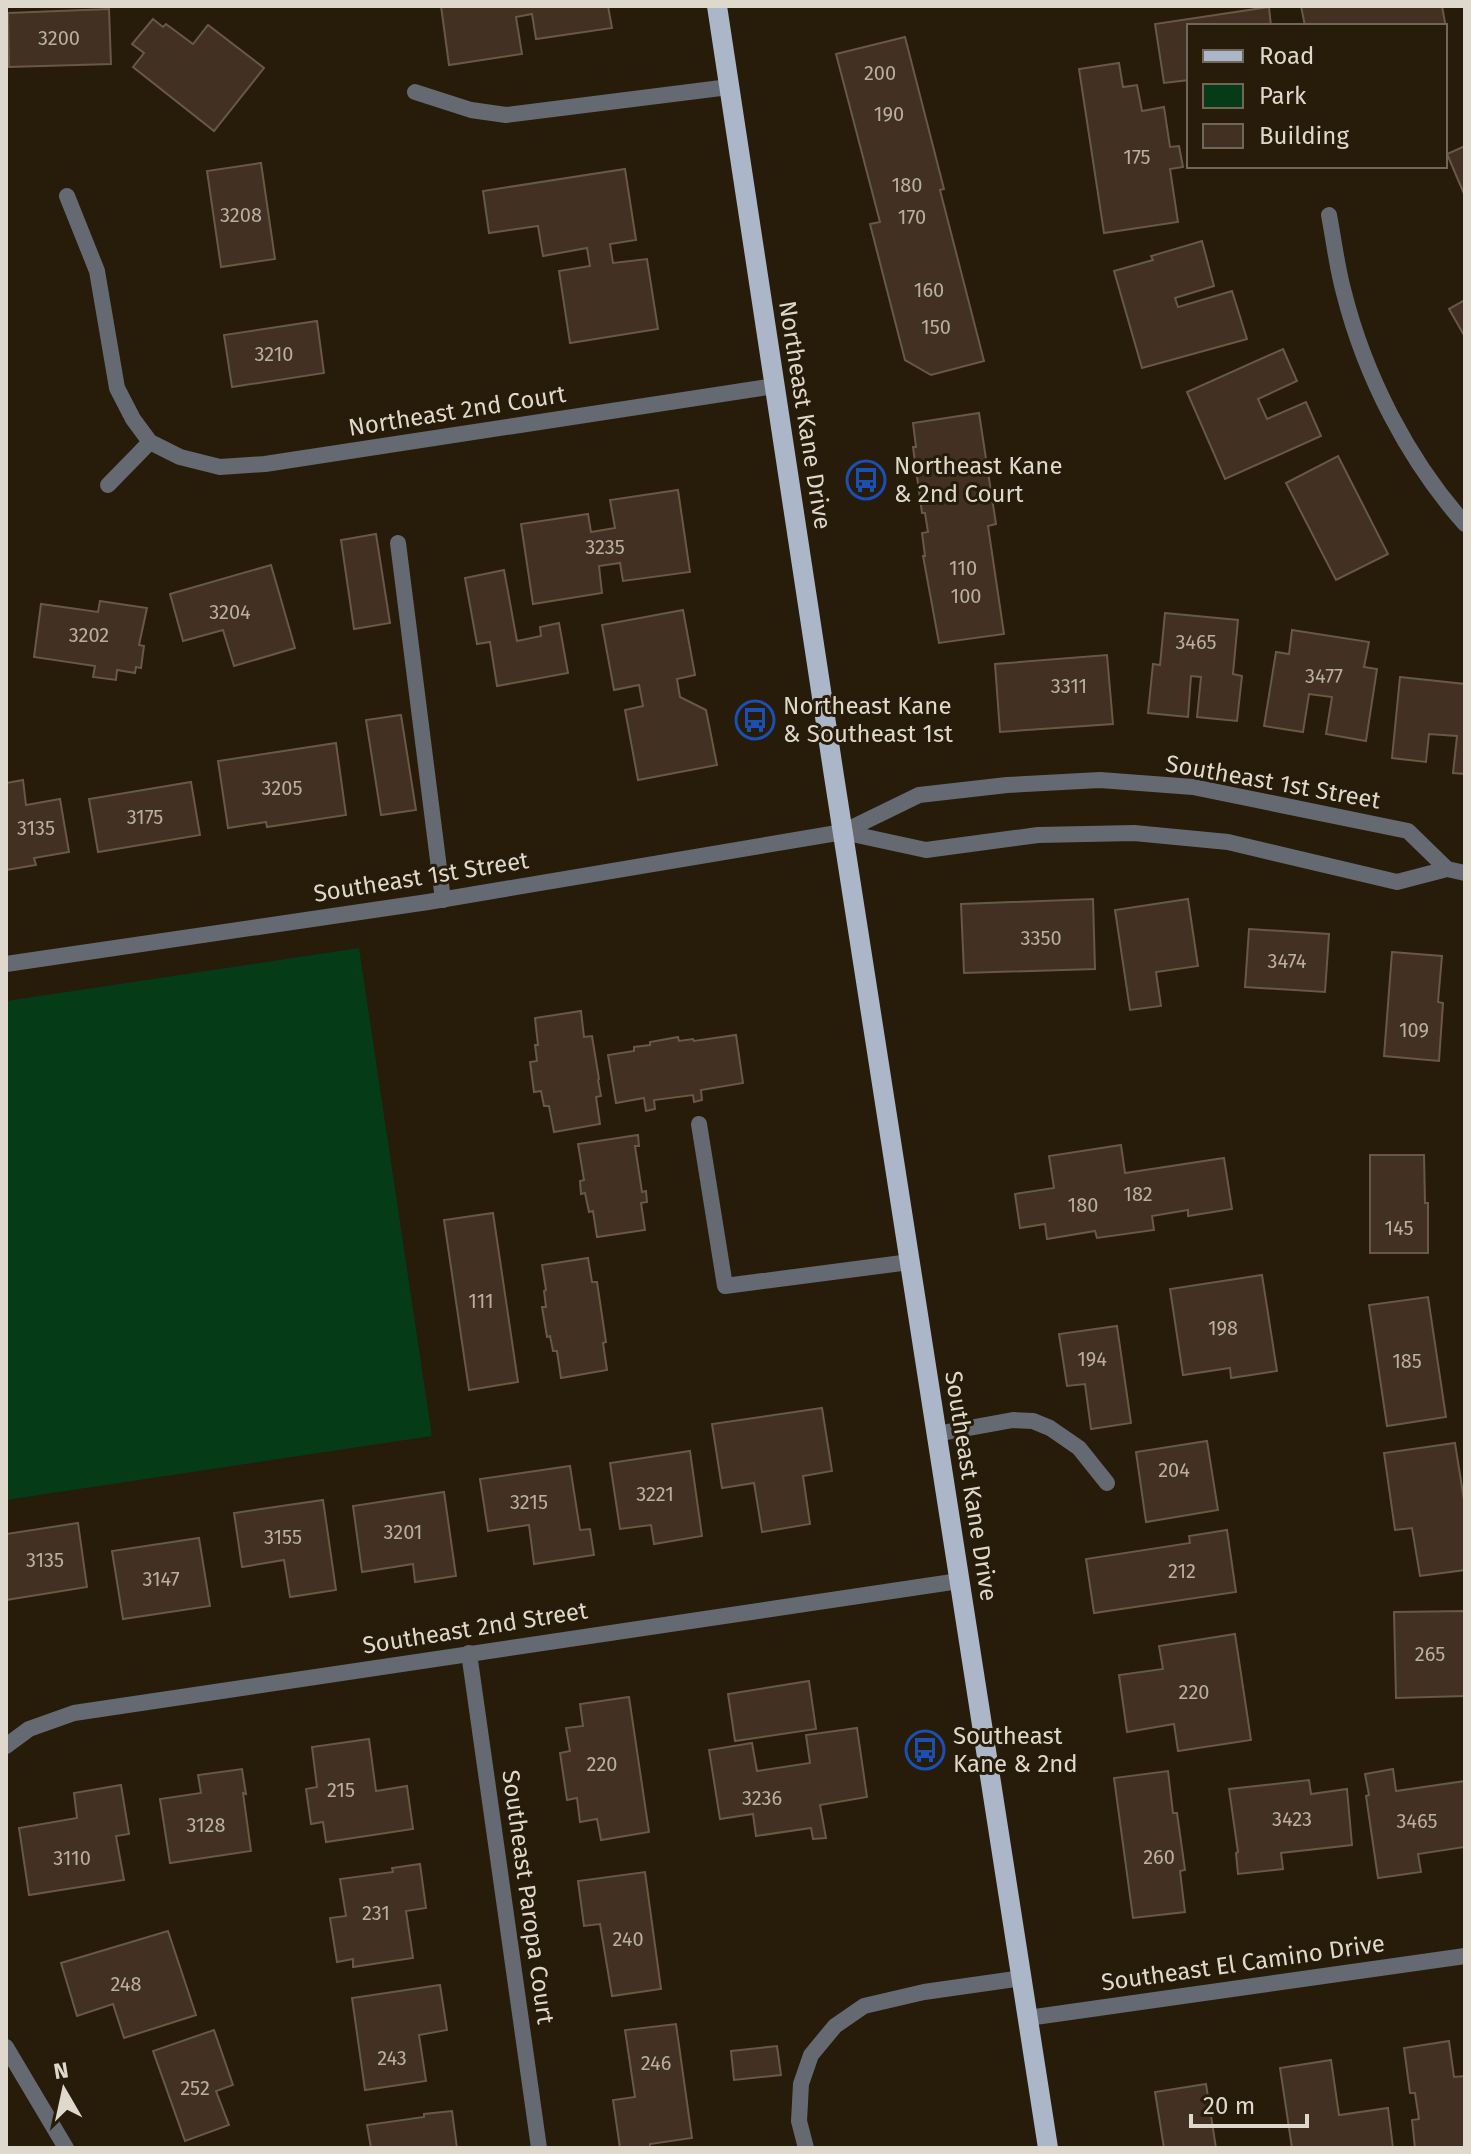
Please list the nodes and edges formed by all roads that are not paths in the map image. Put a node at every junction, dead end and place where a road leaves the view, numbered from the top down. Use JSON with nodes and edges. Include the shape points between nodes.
{"nodes":[{"id":1,"x":717,"y":6,"type":"edge"},
{"id":2,"x":729,"y":87,"type":"junction"},
{"id":3,"x":415,"y":92,"type":"dead end"},
{"id":4,"x":67,"y":196,"type":"dead end"},
{"id":5,"x":1329,"y":215,"type":"dead end"},
{"id":6,"x":775,"y":386,"type":"junction"},
{"id":7,"x":150,"y":442,"type":"junction"},
{"id":8,"x":108,"y":485,"type":"dead end"},
{"id":9,"x":1465,"y":524,"type":"edge"},
{"id":10,"x":398,"y":543,"type":"dead end"},
{"id":11,"x":843,"y":832,"type":"junction"},
{"id":12,"x":1447,"y":869,"type":"junction"},
{"id":13,"x":1465,"y":873,"type":"edge"},
{"id":14,"x":443,"y":900,"type":"junction"},
{"id":15,"x":6,"y":964,"type":"edge"},
{"id":16,"x":699,"y":1124,"type":"dead end"},
{"id":17,"x":910,"y":1262,"type":"junction"},
{"id":18,"x":936,"y":1434,"type":"junction"},
{"id":19,"x":1107,"y":1483,"type":"dead end"},
{"id":20,"x":959,"y":1581,"type":"junction"},
{"id":21,"x":469,"y":1653,"type":"junction"},
{"id":22,"x":6,"y":1746,"type":"edge"},
{"id":23,"x":1465,"y":1956,"type":"edge"},
{"id":24,"x":1022,"y":1978,"type":"junction"},
{"id":25,"x":1028,"y":2018,"type":"junction"},
{"id":26,"x":6,"y":2047,"type":"edge"},
{"id":27,"x":66,"y":2148,"type":"edge"},
{"id":28,"x":539,"y":2148,"type":"edge"},
{"id":29,"x":806,"y":2148,"type":"edge"},
{"id":30,"x":1048,"y":2148,"type":"edge"}],
"edges":[{"from":1,"to":2,"type":"main road","name":"Northeast Kane Drive"},
{"from":2,"to":3,"type":"street","via":[[506,115]]},
{"from":2,"to":6,"type":"main road","name":"Northeast Kane Drive"},
{"from":4,"to":7,"type":"street","via":[[97,271],[117,388]]},
{"from":5,"to":9,"type":"street","via":[[1344,292],[1379,389],[1430,479]]},
{"from":6,"to":7,"type":"street","name":"Northeast 2nd Court","via":[[265,464],[220,467],[180,457]]},
{"from":6,"to":11,"type":"main road","name":"Northeast Kane Drive"},
{"from":7,"to":8,"type":"street"},
{"from":10,"to":14,"type":"street"},
{"from":11,"to":12,"type":"street","name":"Southeast 1st Street","via":[[926,850],[1038,835],[1134,833],[1228,842],[1397,882]]},
{"from":11,"to":12,"type":"street","name":"Southeast 1st Street","via":[[919,795],[1100,780],[1193,787],[1408,831]]},
{"from":11,"to":14,"type":"street","name":"Southeast 1st Street"},
{"from":11,"to":17,"type":"main road","name":"Southeast Kane Drive"},
{"from":12,"to":13,"type":"street","name":"Southeast 1st Street"},
{"from":14,"to":15,"type":"street","name":"Southeast 1st Street"},
{"from":16,"to":17,"type":"street","via":[[725,1286]]},
{"from":17,"to":18,"type":"main road","name":"Southeast Kane Drive"},
{"from":18,"to":19,"type":"street","via":[[1033,1421],[1079,1448]]},
{"from":18,"to":20,"type":"main road","name":"Southeast Kane Drive"},
{"from":20,"to":21,"type":"street","name":"Southeast 2nd Street"},
{"from":20,"to":24,"type":"main road","name":"Southeast Kane Drive"},
{"from":21,"to":22,"type":"street","name":"Southeast 2nd Street","via":[[74,1713],[29,1729]]},
{"from":21,"to":28,"type":"street","name":"Southeast Paropa Court"},
{"from":23,"to":25,"type":"street","name":"Southeast El Camino Drive"},
{"from":24,"to":25,"type":"main road","name":"Southeast Kane Drive"},
{"from":24,"to":29,"type":"street","via":[[879,2002],[835,2026],[811,2055],[801,2084],[799,2121]]},
{"from":25,"to":30,"type":"main road","name":"Southeast Kane Drive"},
{"from":26,"to":27,"type":"street"}]}
